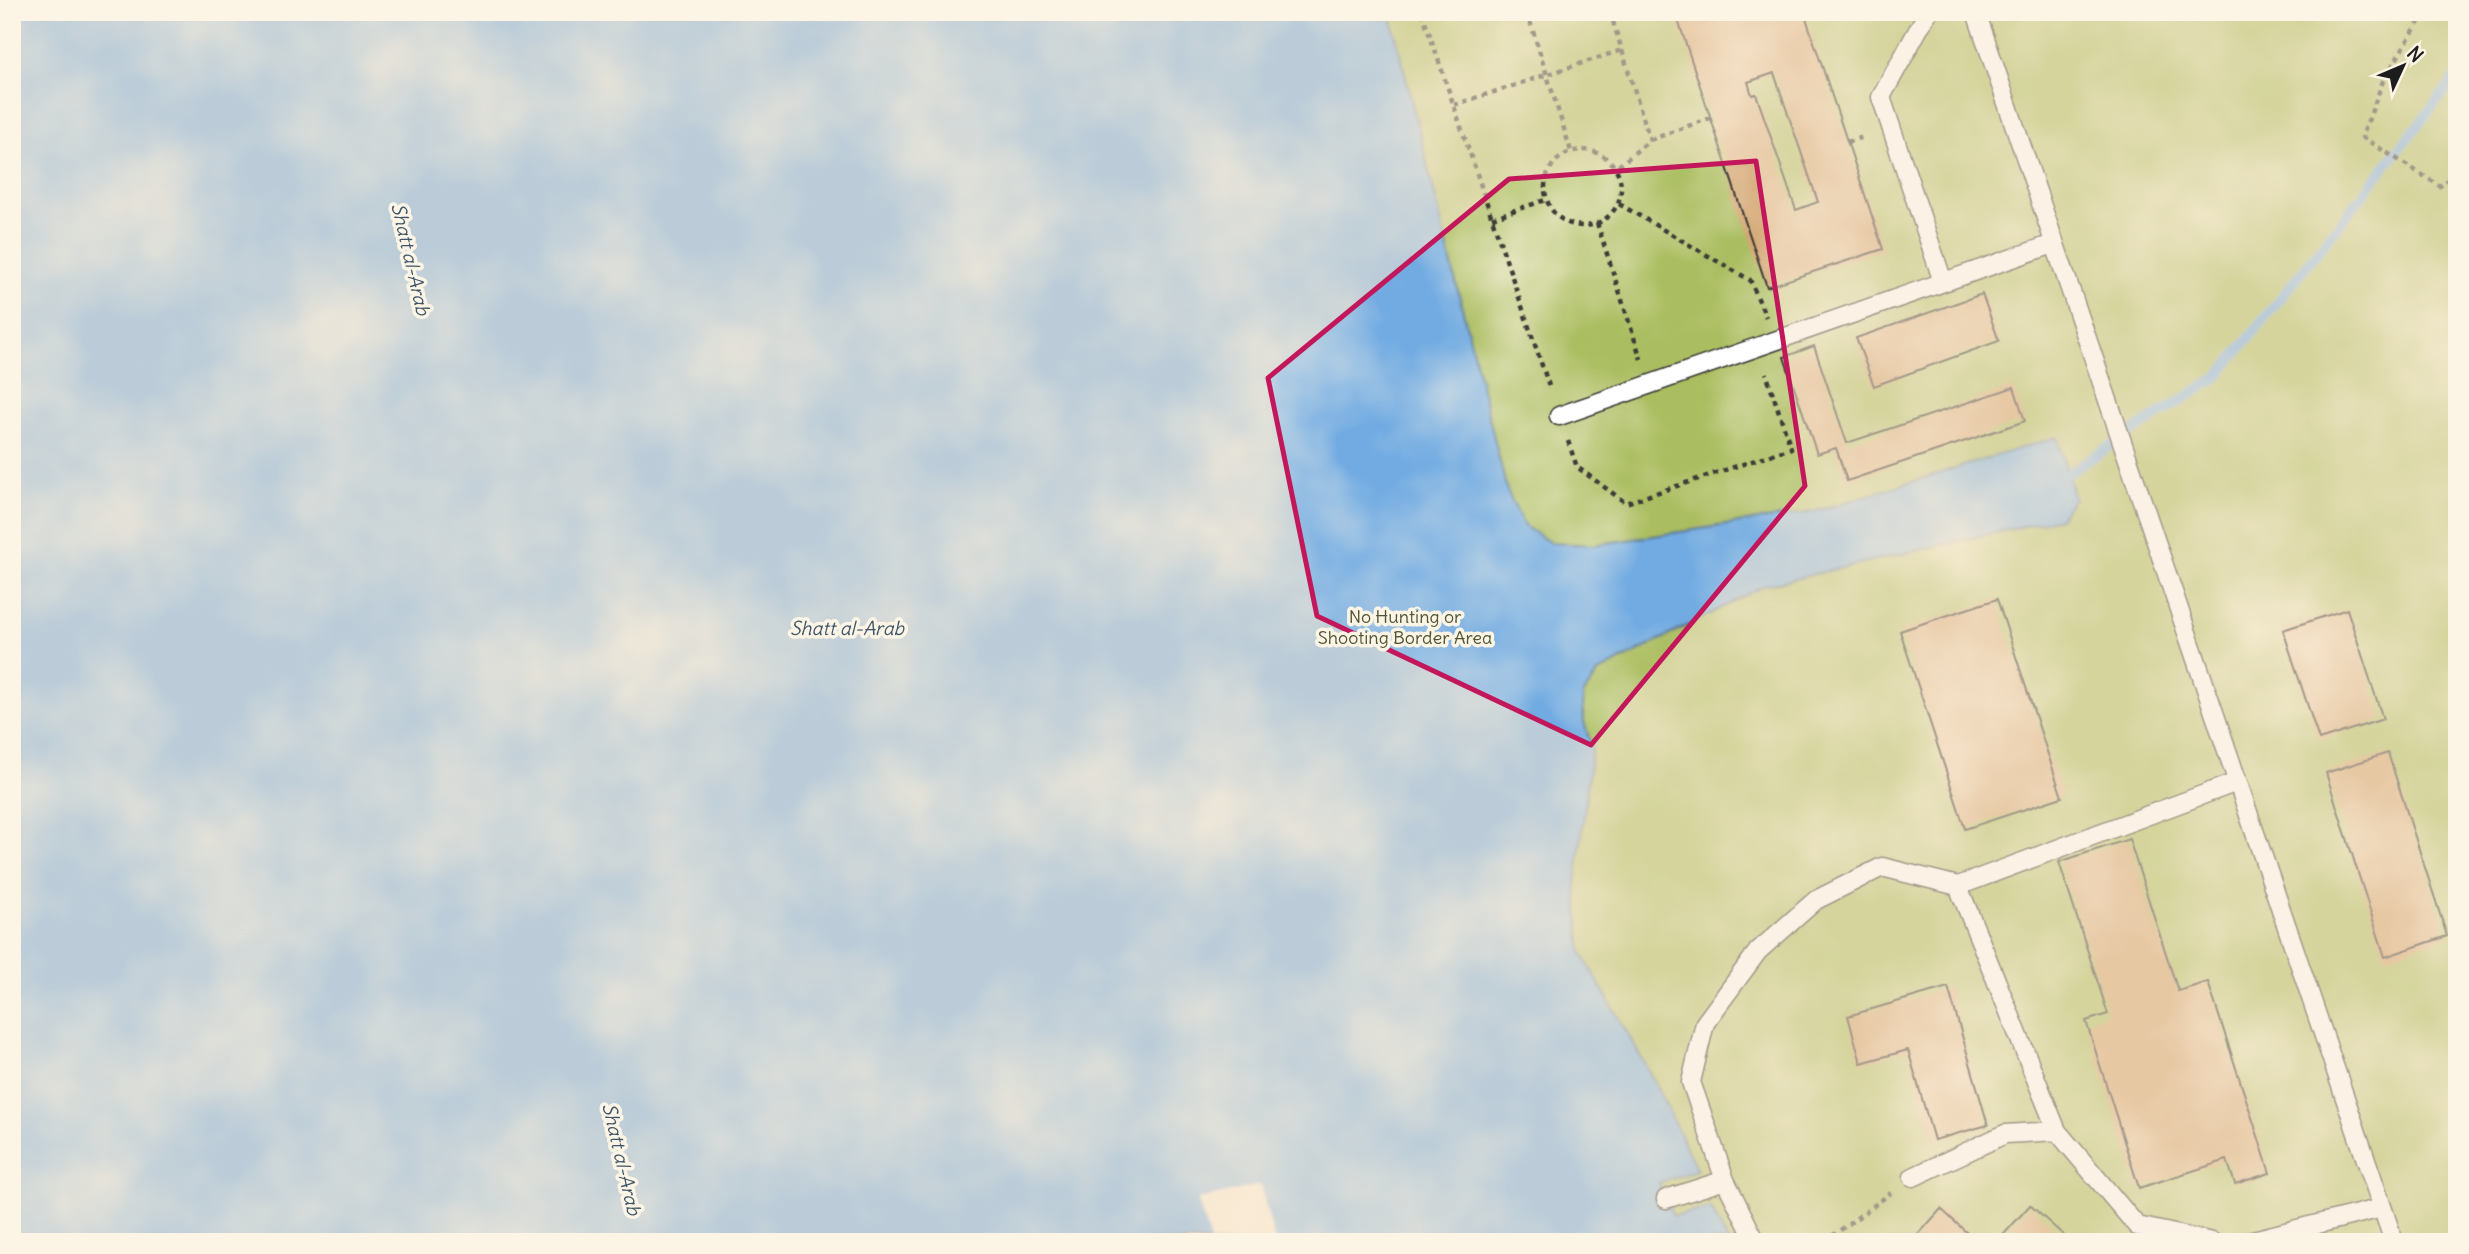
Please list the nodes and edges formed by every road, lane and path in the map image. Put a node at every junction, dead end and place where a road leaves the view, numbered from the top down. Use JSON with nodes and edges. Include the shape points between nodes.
{"nodes":[{"id":1,"x":1422,"y":12,"type":"edge"},
{"id":2,"x":1527,"y":12,"type":"edge"},
{"id":3,"x":1610,"y":12,"type":"edge"},
{"id":4,"x":1928,"y":12,"type":"edge"},
{"id":5,"x":1976,"y":12,"type":"edge"},
{"id":6,"x":2425,"y":12,"type":"edge"},
{"id":7,"x":1622,"y":50,"type":"junction"},
{"id":8,"x":1547,"y":75,"type":"junction"},
{"id":9,"x":1454,"y":105,"type":"junction"},
{"id":10,"x":1710,"y":118,"type":"dead end"},
{"id":11,"x":1650,"y":140,"type":"junction"},
{"id":12,"x":1571,"y":151,"type":"junction"},
{"id":13,"x":1616,"y":168,"type":"junction"},
{"id":14,"x":2457,"y":173,"type":"edge"},
{"id":15,"x":1545,"y":200,"type":"junction"},
{"id":16,"x":1619,"y":204,"type":"junction"},
{"id":17,"x":1492,"y":218,"type":"junction"},
{"id":18,"x":1597,"y":223,"type":"junction"},
{"id":19,"x":2053,"y":244,"type":"junction"},
{"id":20,"x":1943,"y":282,"type":"junction"},
{"id":21,"x":1776,"y":341,"type":"junction"},
{"id":22,"x":1758,"y":347,"type":"junction"},
{"id":23,"x":1649,"y":385,"type":"junction"},
{"id":24,"x":1559,"y":416,"type":"junction"},
{"id":25,"x":2237,"y":782,"type":"junction"},
{"id":26,"x":1958,"y":886,"type":"junction"},
{"id":27,"x":2057,"y":1131,"type":"junction"},
{"id":28,"x":1913,"y":1177,"type":"joint"},
{"id":29,"x":1724,"y":1180,"type":"junction"},
{"id":30,"x":1666,"y":1199,"type":"dead end"},
{"id":31,"x":2382,"y":1208,"type":"junction"},
{"id":32,"x":1756,"y":1242,"type":"edge"},
{"id":33,"x":1824,"y":1242,"type":"edge"},
{"id":34,"x":2212,"y":1242,"type":"edge"},
{"id":35,"x":2245,"y":1242,"type":"edge"},
{"id":36,"x":2394,"y":1242,"type":"edge"}],
"edges":[{"from":1,"to":9,"type":"path"},
{"from":2,"to":8,"type":"path"},
{"from":3,"to":7,"type":"path"},
{"from":4,"to":20,"type":"lane","via":[[1881,97]]},
{"from":5,"to":19,"type":"lane"},
{"from":6,"to":14,"type":"path","via":[[2383,82],[2362,137],[2440,187]]},
{"from":7,"to":8,"type":"path"},
{"from":7,"to":11,"type":"path"},
{"from":8,"to":9,"type":"path"},
{"from":8,"to":12,"type":"path"},
{"from":9,"to":17,"type":"path"},
{"from":10,"to":11,"type":"path"},
{"from":11,"to":13,"type":"path"},
{"from":12,"to":13,"type":"path","via":[[1603,154]]},
{"from":12,"to":15,"type":"path","via":[[1552,164],[1544,181]]},
{"from":13,"to":16,"type":"path","via":[[1622,186]]},
{"from":15,"to":17,"type":"path"},
{"from":15,"to":18,"type":"path","via":[[1555,216],[1571,225]]},
{"from":16,"to":18,"type":"path","via":[[1607,219]]},
{"from":16,"to":21,"type":"path","via":[[1750,280]]},
{"from":17,"to":24,"type":"path"},
{"from":18,"to":23,"type":"path"},
{"from":19,"to":20,"type":"lane"},
{"from":19,"to":25,"type":"lane"},
{"from":20,"to":21,"type":"lane"},
{"from":21,"to":22,"type":"lane"},
{"from":22,"to":23,"type":"lane"},
{"from":22,"to":24,"type":"path","via":[[1791,448],[1626,503],[1577,467]]},
{"from":23,"to":24,"type":"lane"},
{"from":25,"to":26,"type":"lane"},
{"from":25,"to":31,"type":"lane"},
{"from":26,"to":27,"type":"lane"},
{"from":26,"to":29,"type":"lane","via":[[1882,867],[1816,900],[1758,951],[1705,1023],[1691,1082]]},
{"from":27,"to":28,"type":"lane","via":[[2005,1134]]},
{"from":27,"to":34,"type":"lane","via":[[2137,1226]]},
{"from":28,"to":33,"type":"path"},
{"from":29,"to":30,"type":"lane"},
{"from":29,"to":32,"type":"lane"},
{"from":31,"to":35,"type":"lane"},
{"from":31,"to":36,"type":"lane"}]}
